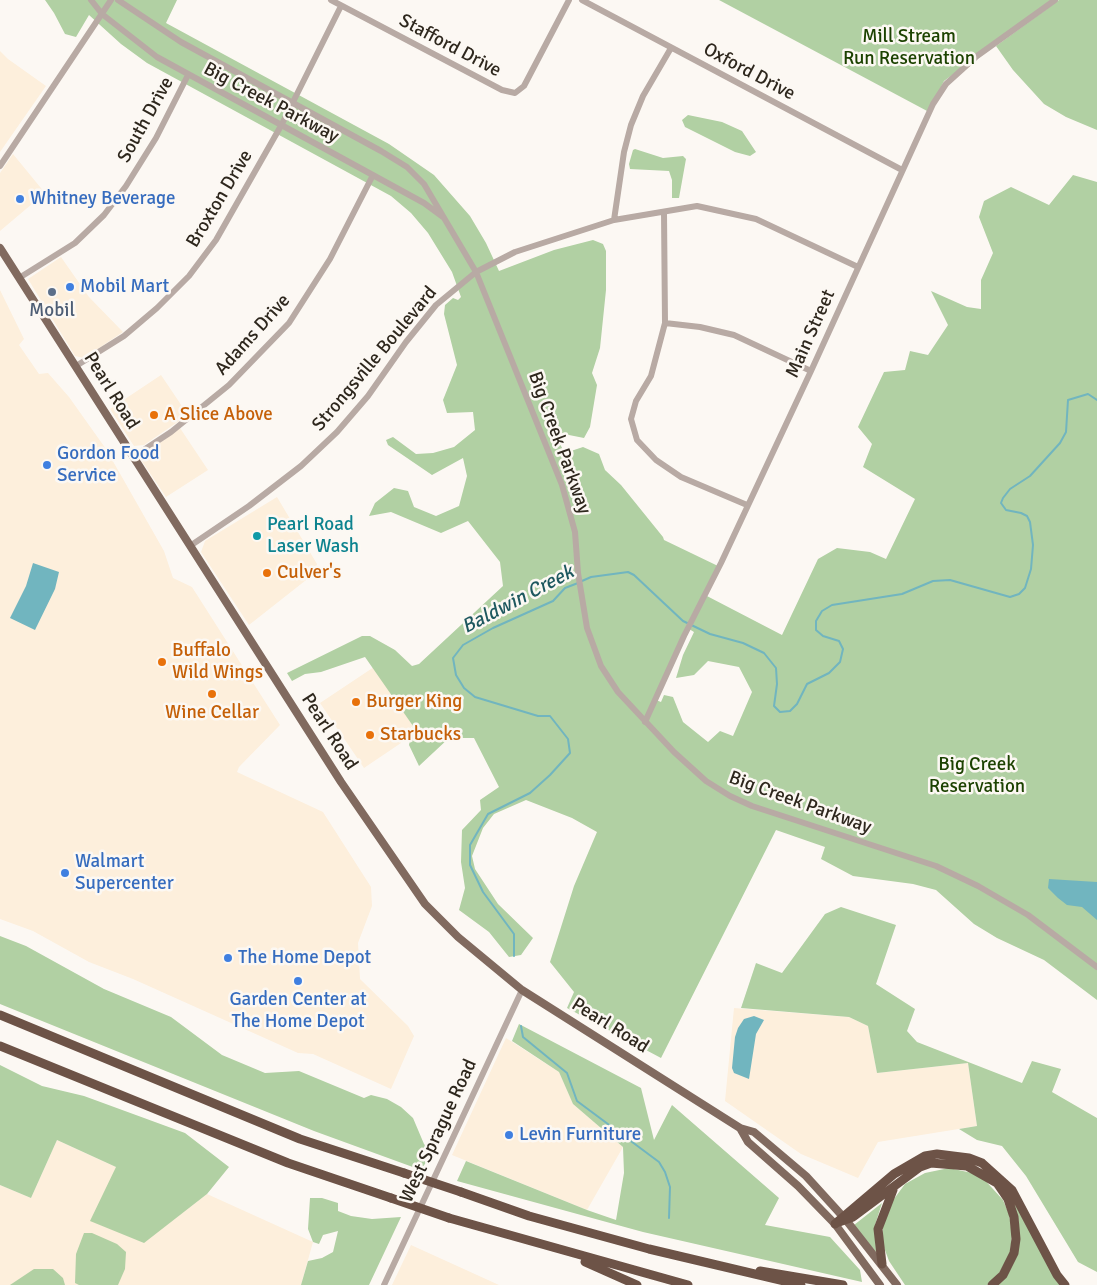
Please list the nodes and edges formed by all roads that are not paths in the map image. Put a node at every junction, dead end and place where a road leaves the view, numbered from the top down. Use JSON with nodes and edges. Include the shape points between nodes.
{"nodes":[{"id":1,"x":91,"y":0,"type":"edge"},
{"id":2,"x":111,"y":0,"type":"edge"},
{"id":3,"x":118,"y":0,"type":"edge"},
{"id":4,"x":331,"y":0,"type":"edge"},
{"id":5,"x":569,"y":0,"type":"edge"},
{"id":6,"x":582,"y":0,"type":"edge"},
{"id":7,"x":1055,"y":0,"type":"edge"},
{"id":8,"x":341,"y":6,"type":"junction"},
{"id":9,"x":102,"y":14,"type":"junction"},
{"id":10,"x":671,"y":48,"type":"junction"},
{"id":11,"x":188,"y":75,"type":"junction"},
{"id":12,"x":293,"y":103,"type":"junction"},
{"id":13,"x":282,"y":124,"type":"junction"},
{"id":14,"x":0,"y":166,"type":"edge"},
{"id":15,"x":902,"y":170,"type":"junction"},
{"id":16,"x":373,"y":175,"type":"junction"},
{"id":17,"x":664,"y":212,"type":"junction"},
{"id":18,"x":446,"y":219,"type":"junction"},
{"id":19,"x":614,"y":220,"type":"junction"},
{"id":20,"x":0,"y":248,"type":"edge"},
{"id":21,"x":858,"y":267,"type":"junction"},
{"id":22,"x":476,"y":272,"type":"junction"},
{"id":23,"x":19,"y":278,"type":"junction"},
{"id":24,"x":665,"y":323,"type":"junction"},
{"id":25,"x":76,"y":366,"type":"junction"},
{"id":26,"x":811,"y":371,"type":"junction"},
{"id":27,"x":133,"y":457,"type":"junction"},
{"id":28,"x":747,"y":505,"type":"junction"},
{"id":29,"x":190,"y":546,"type":"junction"},
{"id":30,"x":645,"y":722,"type":"junction"},
{"id":31,"x":1097,"y":967,"type":"edge"},
{"id":32,"x":522,"y":990,"type":"junction"},
{"id":33,"x":0,"y":1016,"type":"edge"},
{"id":34,"x":0,"y":1046,"type":"edge"},
{"id":35,"x":740,"y":1128,"type":"junction"},
{"id":36,"x":893,"y":1189,"type":"junction"},
{"id":37,"x":845,"y":1218,"type":"junction"},
{"id":38,"x":835,"y":1224,"type":"junction"},
{"id":39,"x":560,"y":1250,"type":"junction"},
{"id":40,"x":882,"y":1264,"type":"junction"},
{"id":41,"x":717,"y":1265,"type":"junction"},
{"id":42,"x":384,"y":1285,"type":"edge"},
{"id":43,"x":636,"y":1285,"type":"edge"},
{"id":44,"x":688,"y":1285,"type":"edge"},
{"id":45,"x":802,"y":1285,"type":"edge"},
{"id":46,"x":843,"y":1285,"type":"edge"},
{"id":47,"x":880,"y":1285,"type":"edge"},
{"id":48,"x":897,"y":1285,"type":"edge"},
{"id":49,"x":992,"y":1285,"type":"edge"},
{"id":50,"x":1065,"y":1285,"type":"edge"}],
"edges":[{"from":1,"to":9,"type":"street","name":"Big Creek Parkway"},
{"from":2,"to":9,"type":"street"},
{"from":3,"to":12,"type":"street","name":"Big Creek Parkway","via":[[181,42]]},
{"from":4,"to":8,"type":"street","name":"Stafford Drive"},
{"from":5,"to":8,"type":"street","name":"Stafford Drive","via":[[524,86],[515,92],[502,90]]},
{"from":6,"to":10,"type":"street","name":"Oxford Drive"},
{"from":7,"to":15,"type":"street","name":"Main Street","via":[[977,56],[946,84]]},
{"from":8,"to":12,"type":"street","name":"Broxton Drive"},
{"from":9,"to":11,"type":"street","name":"Big Creek Parkway","via":[[150,52]]},
{"from":9,"to":14,"type":"street"},
{"from":10,"to":15,"type":"street","name":"Oxford Drive"},
{"from":10,"to":19,"type":"street","via":[[643,96],[631,125]]},
{"from":11,"to":13,"type":"street","name":"Big Creek Parkway"},
{"from":11,"to":23,"type":"street","name":"South Drive","via":[[156,138],[104,215],[75,243]]},
{"from":12,"to":13,"type":"street","name":"Broxton Drive"},
{"from":12,"to":18,"type":"street","name":"Big Creek Parkway","via":[[406,166],[424,184]]},
{"from":13,"to":16,"type":"street","name":"Big Creek Parkway"},
{"from":13,"to":25,"type":"street","name":"Broxton Drive","via":[[216,240],[188,276],[124,336]]},
{"from":15,"to":21,"type":"street","name":"Main Street"},
{"from":16,"to":18,"type":"street","name":"Big Creek Parkway"},
{"from":16,"to":27,"type":"street","name":"Adams Drive","via":[[330,259],[289,323],[229,385],[172,432]]},
{"from":17,"to":19,"type":"street","name":"Strongsville Boulevard"},
{"from":17,"to":21,"type":"street","name":"Strongsville Boulevard","via":[[697,206],[746,217]]},
{"from":17,"to":24,"type":"street"},
{"from":18,"to":22,"type":"street","name":"Big Creek Parkway"},
{"from":19,"to":22,"type":"street","name":"Strongsville Boulevard","via":[[515,252]]},
{"from":20,"to":23,"type":"main road","name":"Pearl Road"},
{"from":21,"to":26,"type":"street","name":"Main Street"},
{"from":22,"to":29,"type":"street","name":"Strongsville Boulevard","via":[[436,304],[368,396],[302,466]]},
{"from":22,"to":30,"type":"street","name":"Big Creek Parkway","via":[[562,485],[575,532],[587,628],[602,666],[618,692]]},
{"from":23,"to":25,"type":"main road","name":"Pearl Road"},
{"from":24,"to":26,"type":"street","via":[[734,335]]},
{"from":24,"to":28,"type":"street","via":[[651,376],[636,401],[631,419],[637,440],[656,460],[681,477]]},
{"from":25,"to":27,"type":"main road","name":"Pearl Road"},
{"from":26,"to":28,"type":"street","name":"Main Street"},
{"from":27,"to":29,"type":"main road","name":"Pearl Road"},
{"from":28,"to":30,"type":"street","name":"Main Street"},
{"from":29,"to":32,"type":"main road","name":"Pearl Road","via":[[341,782],[425,904],[458,937]]},
{"from":30,"to":31,"type":"street","name":"Big Creek Parkway","via":[[718,790],[752,806],[956,875],[1028,915]]},
{"from":32,"to":35,"type":"main road","name":"Pearl Road"},
{"from":32,"to":42,"type":"street","name":"West Sprague Road"},
{"from":33,"to":41,"type":"highway","bridge":true,"via":[[300,1139],[529,1216]]},
{"from":34,"to":39,"type":"highway","bridge":true,"via":[[288,1163],[449,1218]]},
{"from":35,"to":37,"type":"main road","name":"Pearl Road","via":[[754,1132],[806,1176]]},
{"from":35,"to":38,"type":"main road","name":"Pearl Road","via":[[748,1142]]},
{"from":36,"to":37,"type":"highway"},
{"from":36,"to":40,"type":"highway","via":[[878,1229]]},
{"from":36,"to":49,"type":"highway","via":[[912,1171],[931,1163],[967,1166],[997,1183],[1008,1199],[1016,1239],[1014,1253],[1003,1275]]},
{"from":37,"to":38,"type":"highway"},
{"from":37,"to":40,"type":"main road","name":"Pearl Road"},
{"from":37,"to":50,"type":"highway","via":[[894,1174],[925,1156],[937,1154],[969,1158],[986,1166],[1012,1190],[1056,1276]]},
{"from":38,"to":47,"type":"main road","name":"Pearl Road"},
{"from":39,"to":43,"type":"highway"},
{"from":39,"to":44,"type":"highway"},
{"from":40,"to":48,"type":"main road","name":"Pearl Road"},
{"from":41,"to":45,"type":"highway"},
{"from":41,"to":46,"type":"highway"}]}
